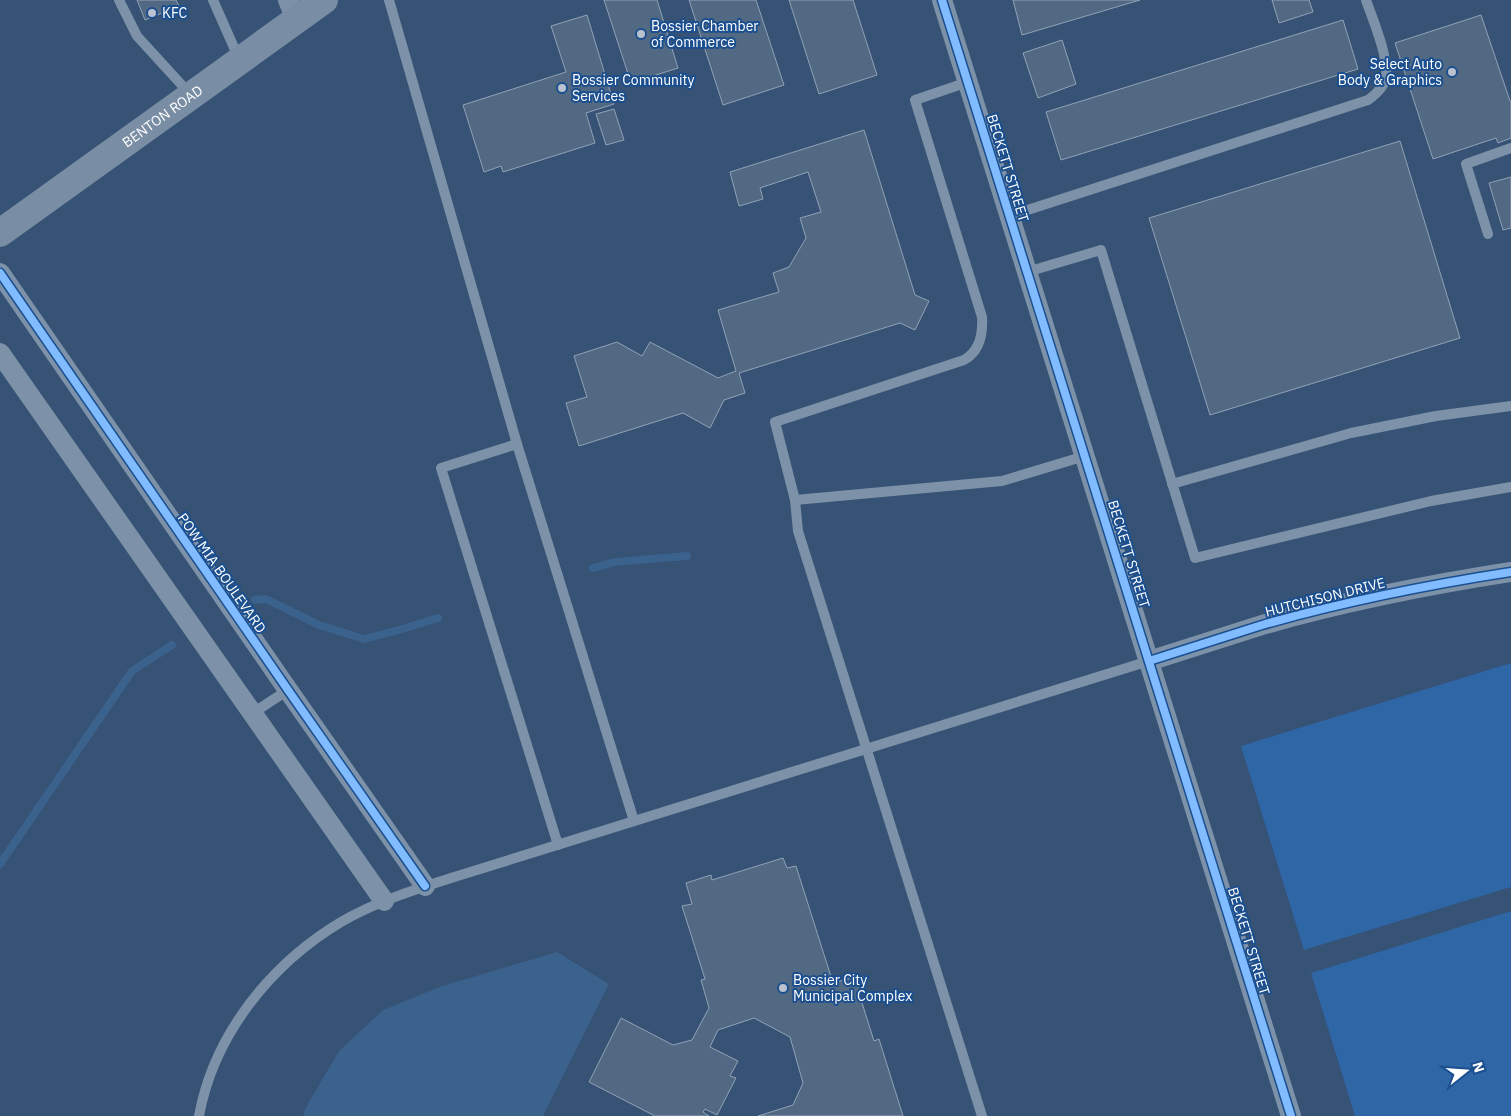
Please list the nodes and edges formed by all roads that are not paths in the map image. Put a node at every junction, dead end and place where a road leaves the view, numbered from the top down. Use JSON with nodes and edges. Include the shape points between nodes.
{"nodes":[{"id":1,"x":119,"y":0,"type":"edge"},
{"id":2,"x":213,"y":0,"type":"edge"},
{"id":3,"x":324,"y":0,"type":"edge"},
{"id":4,"x":389,"y":0,"type":"edge"},
{"id":5,"x":942,"y":0,"type":"edge"},
{"id":6,"x":1366,"y":0,"type":"edge"},
{"id":7,"x":292,"y":10,"type":"edge"},
{"id":8,"x":240,"y":61,"type":"junction"},
{"id":9,"x":968,"y":82,"type":"junction"},
{"id":10,"x":192,"y":96,"type":"junction"},
{"id":11,"x":1511,"y":148,"type":"edge"},
{"id":12,"x":1009,"y":216,"type":"junction"},
{"id":13,"x":0,"y":233,"type":"edge"},
{"id":14,"x":1488,"y":234,"type":"dead end"},
{"id":15,"x":1027,"y":272,"type":"junction"},
{"id":16,"x":0,"y":273,"type":"edge"},
{"id":17,"x":0,"y":353,"type":"edge"},
{"id":18,"x":1511,"y":406,"type":"edge"},
{"id":19,"x":518,"y":444,"type":"junction"},
{"id":20,"x":1084,"y":456,"type":"junction"},
{"id":21,"x":1172,"y":484,"type":"junction"},
{"id":22,"x":1511,"y":487,"type":"edge"},
{"id":23,"x":795,"y":500,"type":"junction"},
{"id":24,"x":1511,"y":572,"type":"edge"},
{"id":25,"x":1149,"y":661,"type":"junction"},
{"id":26,"x":288,"y":690,"type":"junction"},
{"id":27,"x":253,"y":713,"type":"junction"},
{"id":28,"x":866,"y":749,"type":"junction"},
{"id":29,"x":634,"y":821,"type":"junction"},
{"id":30,"x":558,"y":844,"type":"junction"},
{"id":31,"x":425,"y":886,"type":"junction"},
{"id":32,"x":384,"y":902,"type":"junction"},
{"id":33,"x":199,"y":1116,"type":"edge"},
{"id":34,"x":982,"y":1116,"type":"edge"},
{"id":35,"x":1291,"y":1116,"type":"edge"}],
"edges":[{"from":1,"to":10,"type":"lane","via":[[136,36]]},
{"from":2,"to":8,"type":"lane"},
{"from":3,"to":7,"type":"main road","name":"BENTON ROAD"},
{"from":4,"to":19,"type":"lane"},
{"from":5,"to":9,"type":"street","name":"BECKETT STREET"},
{"from":6,"to":12,"type":"lane","via":[[1385,59],[1386,78],[1368,100]]},
{"from":7,"to":8,"type":"main road","name":"BENTON ROAD"},
{"from":8,"to":10,"type":"main road","name":"BENTON ROAD"},
{"from":9,"to":12,"type":"street","name":"BECKETT STREET"},
{"from":9,"to":23,"type":"lane","via":[[915,100],[982,317],[982,335],[972,355],[964,360],[775,422]]},
{"from":10,"to":13,"type":"main road","name":"BENTON ROAD"},
{"from":11,"to":14,"type":"lane","via":[[1466,164]]},
{"from":12,"to":15,"type":"street","name":"BECKETT STREET"},
{"from":15,"to":20,"type":"street","name":"BECKETT STREET"},
{"from":15,"to":21,"type":"lane","via":[[1101,250]]},
{"from":16,"to":26,"type":"street","name":"POW MIA BOULEVARD"},
{"from":17,"to":27,"type":"street"},
{"from":18,"to":21,"type":"lane","via":[[1436,416],[1351,433]]},
{"from":19,"to":29,"type":"lane"},
{"from":19,"to":30,"type":"lane","via":[[441,468]]},
{"from":20,"to":23,"type":"lane","via":[[1002,481]]},
{"from":20,"to":25,"type":"street","name":"BECKETT STREET"},
{"from":21,"to":22,"type":"lane","via":[[1194,558],[1431,501]]},
{"from":23,"to":28,"type":"lane","via":[[798,530]]},
{"from":24,"to":25,"type":"street","name":"HUTCHISON DRIVE","via":[[1324,609]]},
{"from":25,"to":28,"type":"lane"},
{"from":25,"to":35,"type":"street","name":"BECKETT STREET"},
{"from":26,"to":27,"type":"lane"},
{"from":26,"to":31,"type":"street","name":"POW MIA BOULEVARD"},
{"from":27,"to":32,"type":"street"},
{"from":28,"to":29,"type":"lane"},
{"from":28,"to":34,"type":"lane"},
{"from":29,"to":30,"type":"lane"},
{"from":30,"to":31,"type":"lane"},
{"from":31,"to":32,"type":"lane"},
{"from":32,"to":33,"type":"lane","via":[[320,935],[269,978],[227,1039],[208,1082]]}]}
